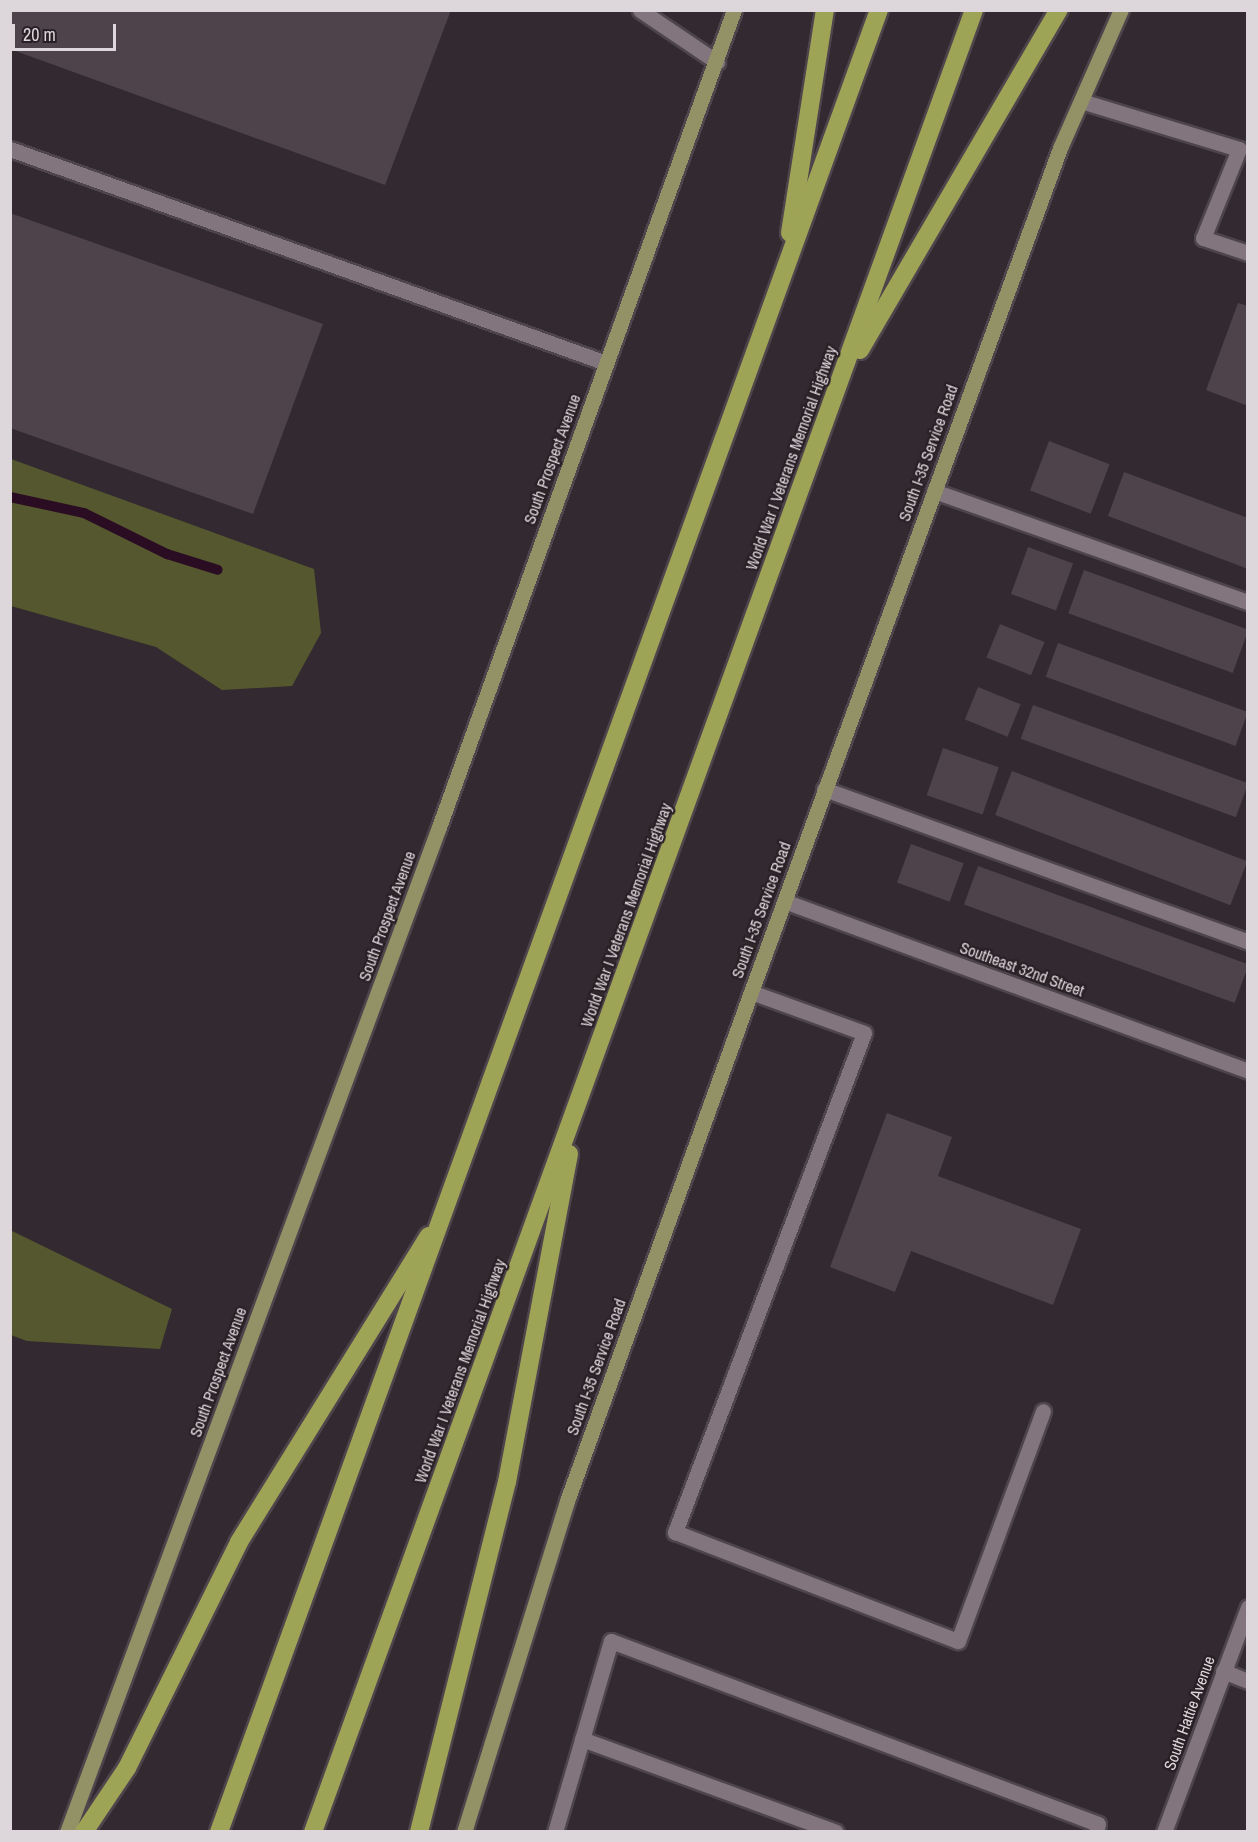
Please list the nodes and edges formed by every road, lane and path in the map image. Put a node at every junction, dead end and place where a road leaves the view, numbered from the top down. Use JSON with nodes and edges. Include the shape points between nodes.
{"nodes":[{"id":1,"x":640,"y":10,"type":"edge"},
{"id":2,"x":734,"y":10,"type":"edge"},
{"id":3,"x":825,"y":10,"type":"edge"},
{"id":4,"x":879,"y":10,"type":"edge"},
{"id":5,"x":974,"y":10,"type":"edge"},
{"id":6,"x":1059,"y":10,"type":"edge"},
{"id":7,"x":1121,"y":10,"type":"edge"},
{"id":8,"x":717,"y":62,"type":"junction"},
{"id":9,"x":1081,"y":100,"type":"junction"},
{"id":10,"x":10,"y":149,"type":"edge"},
{"id":11,"x":1248,"y":254,"type":"edge"},
{"id":12,"x":783,"y":276,"type":"junction"},
{"id":13,"x":606,"y":363,"type":"junction"},
{"id":14,"x":836,"y":390,"type":"junction"},
{"id":15,"x":934,"y":491,"type":"junction"},
{"id":16,"x":1248,"y":602,"type":"edge"},
{"id":17,"x":824,"y":789,"type":"junction"},
{"id":18,"x":784,"y":901,"type":"junction"},
{"id":19,"x":1248,"y":942,"type":"edge"},
{"id":20,"x":751,"y":992,"type":"junction"},
{"id":21,"x":1248,"y":1071,"type":"edge"},
{"id":22,"x":580,"y":1099,"type":"junction"},
{"id":23,"x":449,"y":1204,"type":"junction"},
{"id":24,"x":1043,"y":1411,"type":"dead end"},
{"id":25,"x":1248,"y":1607,"type":"edge"},
{"id":26,"x":1224,"y":1671,"type":"junction"},
{"id":27,"x":1248,"y":1681,"type":"edge"},
{"id":28,"x":582,"y":1738,"type":"junction"},
{"id":29,"x":67,"y":1832,"type":"edge"},
{"id":30,"x":84,"y":1832,"type":"edge"},
{"id":31,"x":219,"y":1832,"type":"edge"},
{"id":32,"x":313,"y":1832,"type":"edge"},
{"id":33,"x":419,"y":1832,"type":"edge"},
{"id":34,"x":464,"y":1832,"type":"edge"},
{"id":35,"x":555,"y":1832,"type":"edge"},
{"id":36,"x":836,"y":1832,"type":"edge"},
{"id":37,"x":1096,"y":1832,"type":"edge"},
{"id":38,"x":1164,"y":1832,"type":"edge"}],
"edges":[{"from":1,"to":8,"type":"street"},
{"from":2,"to":8,"type":"main road","name":"South Prospect Avenue"},
{"from":3,"to":12,"type":"highway"},
{"from":4,"to":12,"type":"highway"},
{"from":5,"to":14,"type":"highway","name":"World War I Veterans Memorial Highway"},
{"from":6,"to":14,"type":"highway"},
{"from":7,"to":9,"type":"main road","name":"South I-35 Service Road"},
{"from":8,"to":13,"type":"main road","name":"South Prospect Avenue"},
{"from":9,"to":11,"type":"street","via":[[1239,149],[1203,238]]},
{"from":9,"to":15,"type":"main road","name":"South I-35 Service Road"},
{"from":10,"to":13,"type":"street"},
{"from":12,"to":23,"type":"highway"},
{"from":13,"to":29,"type":"main road","name":"South Prospect Avenue","via":[[439,827]]},
{"from":14,"to":22,"type":"highway","name":"World War I Veterans Memorial Highway"},
{"from":15,"to":16,"type":"street"},
{"from":15,"to":17,"type":"main road","name":"South I-35 Service Road"},
{"from":17,"to":18,"type":"main road","name":"South I-35 Service Road"},
{"from":17,"to":19,"type":"street"},
{"from":18,"to":20,"type":"main road","name":"South I-35 Service Road"},
{"from":18,"to":21,"type":"street","name":"Southeast 32nd Street"},
{"from":20,"to":24,"type":"street","via":[[864,1033],[675,1532],[958,1641]]},
{"from":20,"to":34,"type":"main road","name":"South I-35 Service Road","via":[[567,1502]]},
{"from":22,"to":32,"type":"highway","name":"World War I Veterans Memorial Highway"},
{"from":22,"to":33,"type":"highway","via":[[507,1482]]},
{"from":23,"to":30,"type":"highway","via":[[239,1542],[127,1768]]},
{"from":23,"to":31,"type":"highway"},
{"from":25,"to":26,"type":"street","name":"South Hattie Avenue"},
{"from":26,"to":27,"type":"street"},
{"from":26,"to":38,"type":"street","name":"South Hattie Avenue"},
{"from":28,"to":35,"type":"street"},
{"from":28,"to":36,"type":"street"},
{"from":28,"to":37,"type":"street","via":[[611,1641],[1098,1824]]}]}
